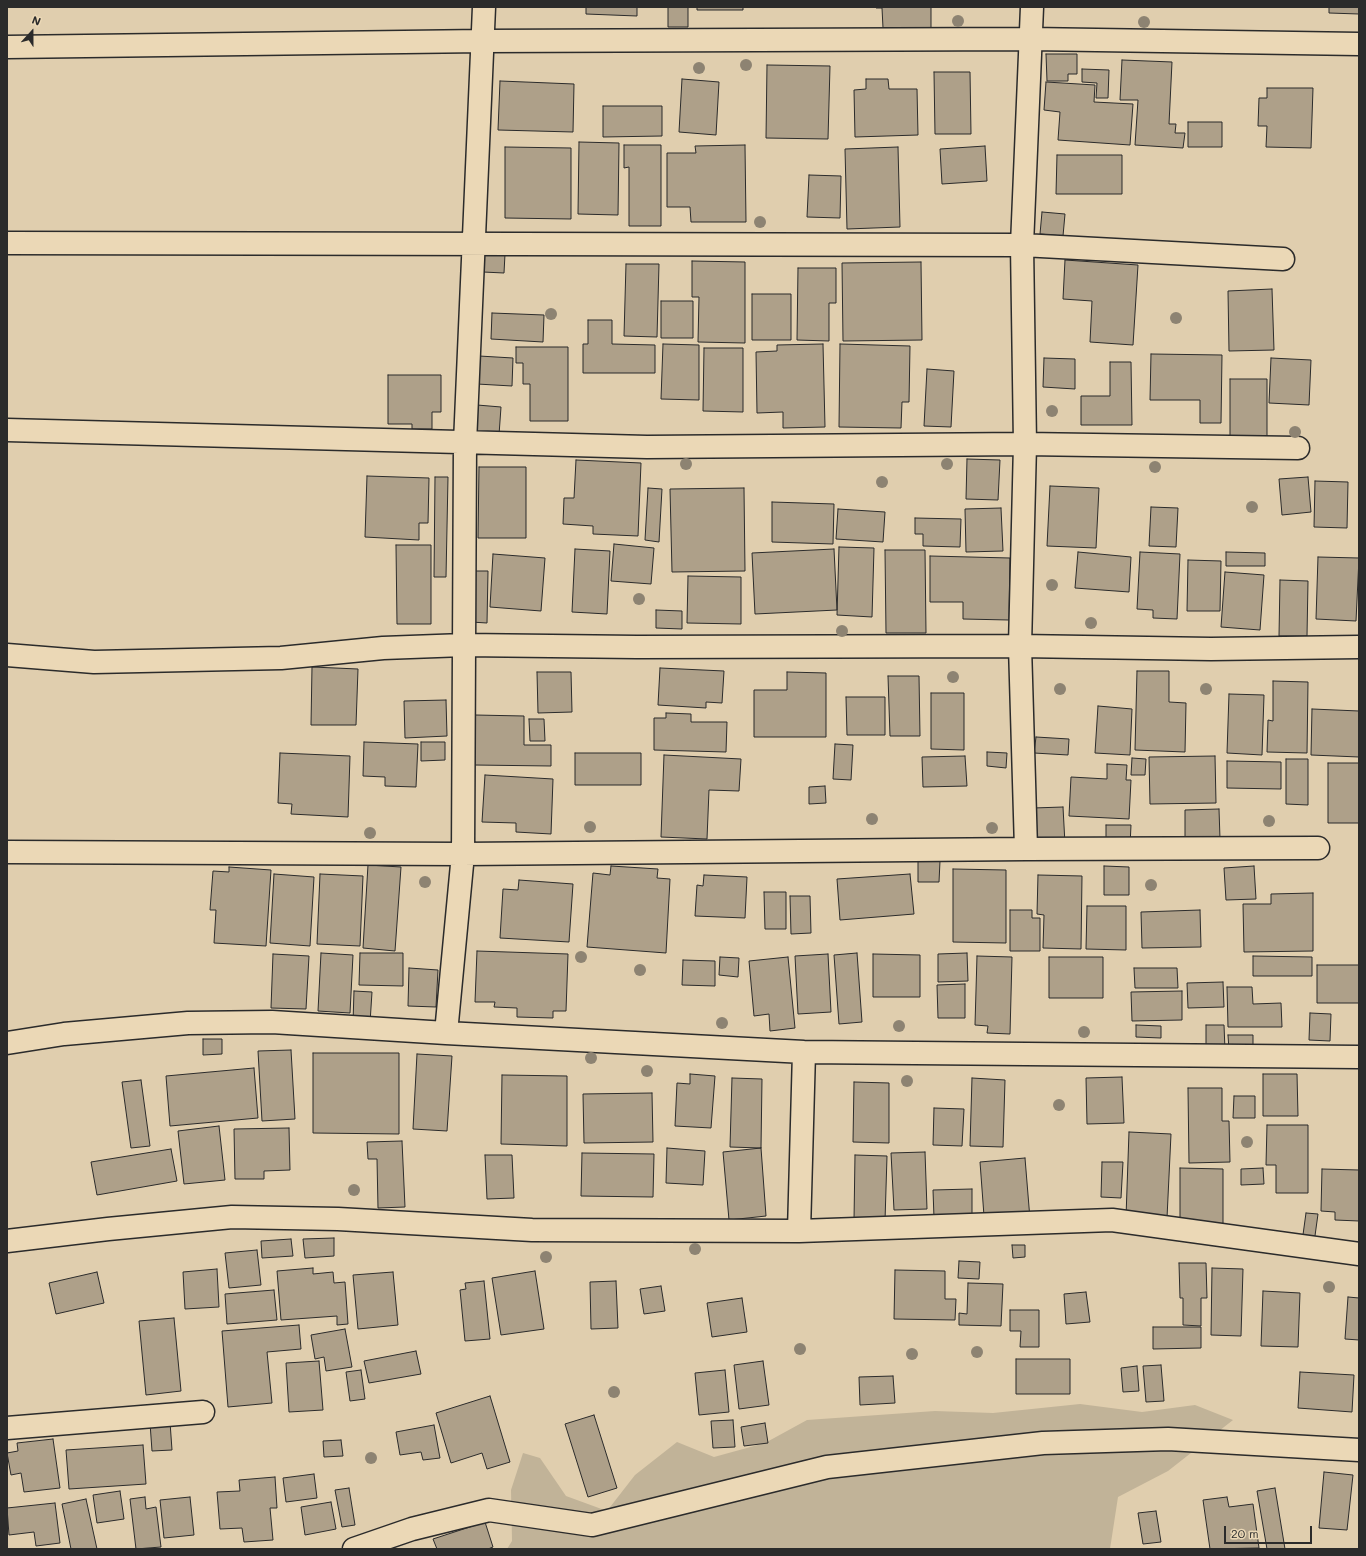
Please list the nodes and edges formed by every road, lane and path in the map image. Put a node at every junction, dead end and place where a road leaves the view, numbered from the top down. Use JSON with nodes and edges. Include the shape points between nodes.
{"nodes":[{"id":1,"x":484,"y":7,"type":"edge"},
{"id":2,"x":1032,"y":7,"type":"edge"},
{"id":3,"x":1031,"y":39,"type":"junction"},
{"id":4,"x":483,"y":41,"type":"junction"},
{"id":5,"x":1359,"y":44,"type":"edge"},
{"id":6,"x":7,"y":47,"type":"edge"},
{"id":7,"x":7,"y":243,"type":"edge"},
{"id":8,"x":473,"y":243,"type":"junction"},
{"id":9,"x":1022,"y":245,"type":"junction"},
{"id":10,"x":1283,"y":259,"type":"dead end"},
{"id":11,"x":7,"y":430,"type":"edge"},
{"id":12,"x":465,"y":443,"type":"junction"},
{"id":13,"x":1025,"y":444,"type":"junction"},
{"id":14,"x":1298,"y":448,"type":"dead end"},
{"id":15,"x":464,"y":645,"type":"junction"},
{"id":16,"x":1020,"y":646,"type":"junction"},
{"id":17,"x":1359,"y":647,"type":"edge"},
{"id":18,"x":7,"y":655,"type":"edge"},
{"id":19,"x":1318,"y":848,"type":"dead end"},
{"id":20,"x":1026,"y":849,"type":"junction"},
{"id":21,"x":7,"y":852,"type":"edge"},
{"id":22,"x":463,"y":854,"type":"junction"},
{"id":23,"x":446,"y":1033,"type":"junction"},
{"id":24,"x":7,"y":1044,"type":"edge"},
{"id":25,"x":804,"y":1052,"type":"junction"},
{"id":26,"x":1359,"y":1056,"type":"edge"},
{"id":27,"x":799,"y":1231,"type":"junction"},
{"id":28,"x":7,"y":1241,"type":"edge"},
{"id":29,"x":1359,"y":1254,"type":"edge"},
{"id":30,"x":203,"y":1412,"type":"dead end"},
{"id":31,"x":7,"y":1428,"type":"edge"},
{"id":32,"x":1359,"y":1450,"type":"edge"},
{"id":33,"x":354,"y":1549,"type":"edge"}],
"edges":[{"from":1,"to":4,"type":"street"},
{"from":2,"to":3,"type":"street"},
{"from":3,"to":4,"type":"street"},
{"from":3,"to":5,"type":"street"},
{"from":3,"to":9,"type":"street"},
{"from":4,"to":6,"type":"street"},
{"from":4,"to":8,"type":"street"},
{"from":7,"to":8,"type":"street"},
{"from":8,"to":9,"type":"street"},
{"from":8,"to":12,"type":"street"},
{"from":9,"to":10,"type":"street"},
{"from":9,"to":13,"type":"street"},
{"from":11,"to":12,"type":"street"},
{"from":12,"to":13,"type":"street","via":[[647,447]]},
{"from":12,"to":15,"type":"street"},
{"from":13,"to":14,"type":"street"},
{"from":13,"to":16,"type":"street"},
{"from":15,"to":16,"type":"street"},
{"from":15,"to":18,"type":"street","via":[[383,648],[281,658],[195,660],[94,662]]},
{"from":15,"to":22,"type":"street"},
{"from":16,"to":17,"type":"street","via":[[1211,649]]},
{"from":16,"to":20,"type":"street"},
{"from":19,"to":20,"type":"street"},
{"from":20,"to":22,"type":"street"},
{"from":21,"to":22,"type":"street"},
{"from":22,"to":23,"type":"street"},
{"from":23,"to":24,"type":"street","via":[[272,1022],[188,1023],[64,1034]]},
{"from":23,"to":25,"type":"street"},
{"from":25,"to":26,"type":"street"},
{"from":25,"to":27,"type":"street"},
{"from":27,"to":28,"type":"street","via":[[532,1230],[338,1219],[232,1217]]},
{"from":27,"to":29,"type":"street","via":[[1112,1220]]},
{"from":30,"to":31,"type":"street"},
{"from":32,"to":33,"type":"street","via":[[1168,1439],[1043,1443],[827,1467],[592,1525],[489,1510],[412,1529]]}]}
